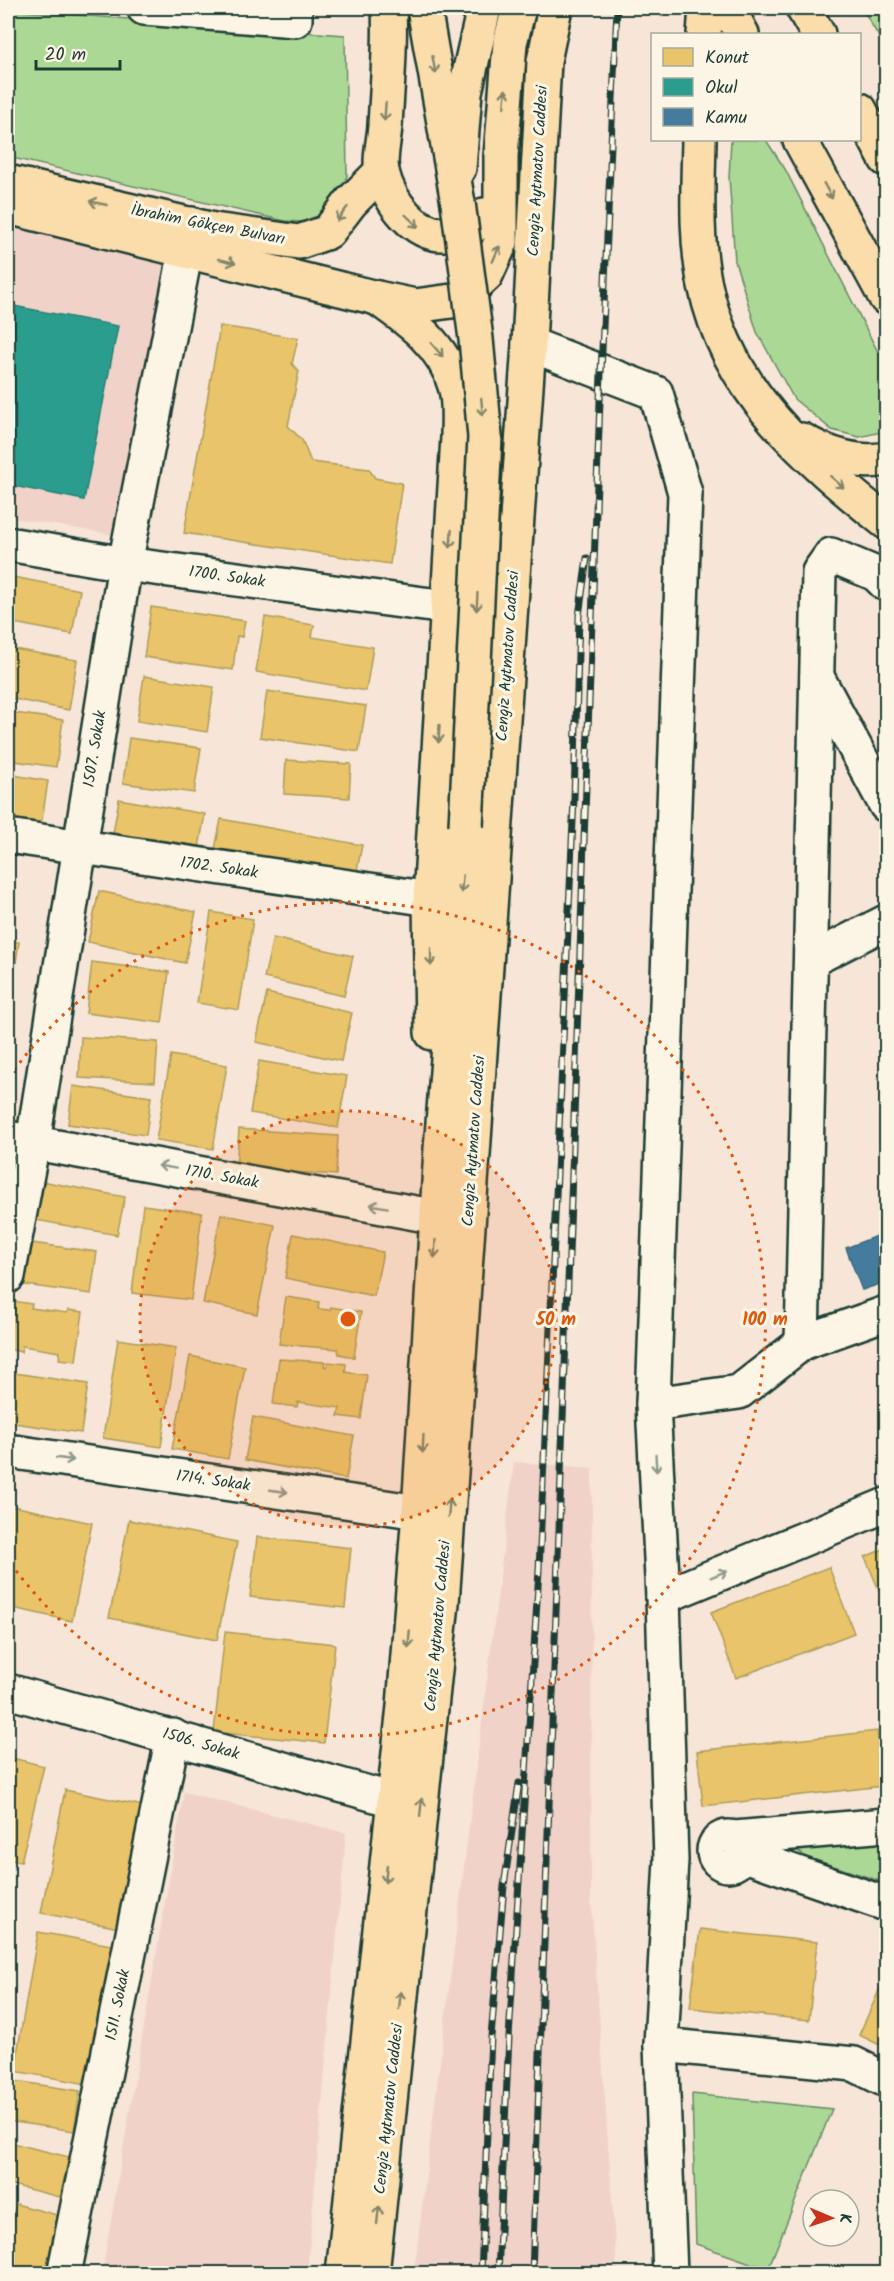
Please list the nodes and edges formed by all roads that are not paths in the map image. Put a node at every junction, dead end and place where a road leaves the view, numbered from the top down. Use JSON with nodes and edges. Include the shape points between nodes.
{"nodes":[{"id":1,"x":144,"y":8,"type":"edge"},
{"id":2,"x":295,"y":8,"type":"edge"},
{"id":3,"x":424,"y":8,"type":"edge"},
{"id":4,"x":484,"y":8,"type":"edge"},
{"id":5,"x":519,"y":8,"type":"edge"},
{"id":6,"x":555,"y":8,"type":"edge"},
{"id":7,"x":706,"y":8,"type":"edge"},
{"id":8,"x":728,"y":8,"type":"edge"},
{"id":9,"x":803,"y":8,"type":"edge"},
{"id":10,"x":392,"y":16,"type":"edge"},
{"id":11,"x":704,"y":33,"type":"edge"},
{"id":12,"x":741,"y":33,"type":"edge"},
{"id":13,"x":817,"y":33,"type":"edge"},
{"id":14,"x":861,"y":112,"type":"edge"},
{"id":15,"x":699,"y":141,"type":"edge"},
{"id":16,"x":801,"y":141,"type":"edge"},
{"id":17,"x":501,"y":156,"type":"junction"},
{"id":18,"x":886,"y":159,"type":"edge"},
{"id":19,"x":382,"y":171,"type":"junction"},
{"id":20,"x":8,"y":182,"type":"edge"},
{"id":21,"x":458,"y":203,"type":"junction"},
{"id":22,"x":8,"y":207,"type":"edge"},
{"id":23,"x":189,"y":238,"type":"junction"},
{"id":24,"x":377,"y":298,"type":"junction"},
{"id":25,"x":886,"y":298,"type":"edge"},
{"id":26,"x":530,"y":344,"type":"junction"},
{"id":27,"x":779,"y":427,"type":"junction"},
{"id":28,"x":886,"y":459,"type":"edge"},
{"id":29,"x":886,"y":522,"type":"edge"},
{"id":30,"x":8,"y":544,"type":"edge"},
{"id":31,"x":125,"y":564,"type":"junction"},
{"id":32,"x":886,"y":584,"type":"edge"},
{"id":33,"x":446,"y":606,"type":"junction"},
{"id":34,"x":817,"y":676,"type":"junction"},
{"id":35,"x":886,"y":805,"type":"edge"},
{"id":36,"x":8,"y":836,"type":"edge"},
{"id":37,"x":80,"y":848,"type":"junction"},
{"id":38,"x":430,"y":899,"type":"junction"},
{"id":39,"x":886,"y":922,"type":"edge"},
{"id":40,"x":811,"y":960,"type":"junction"},
{"id":41,"x":20,"y":1140,"type":"edge"},
{"id":42,"x":441,"y":1149,"type":"junction"},
{"id":43,"x":437,"y":1217,"type":"junction"},
{"id":44,"x":8,"y":1276,"type":"edge"},
{"id":45,"x":886,"y":1313,"type":"edge"},
{"id":46,"x":802,"y":1343,"type":"junction"},
{"id":47,"x":652,"y":1404,"type":"junction"},
{"id":48,"x":8,"y":1451,"type":"edge"},
{"id":49,"x":886,"y":1505,"type":"edge"},
{"id":50,"x":419,"y":1512,"type":"junction"},
{"id":51,"x":663,"y":1597,"type":"junction"},
{"id":52,"x":8,"y":1691,"type":"edge"},
{"id":53,"x":173,"y":1736,"type":"junction"},
{"id":54,"x":393,"y":1800,"type":"junction"},
{"id":55,"x":886,"y":1826,"type":"edge"},
{"id":56,"x":731,"y":1849,"type":"junction"},
{"id":57,"x":671,"y":1860,"type":"junction"},
{"id":58,"x":886,"y":1904,"type":"edge"},
{"id":59,"x":661,"y":2045,"type":"junction"},
{"id":60,"x":886,"y":2080,"type":"edge"},
{"id":61,"x":64,"y":2274,"type":"edge"},
{"id":62,"x":343,"y":2274,"type":"edge"},
{"id":63,"x":372,"y":2274,"type":"edge"},
{"id":64,"x":670,"y":2274,"type":"edge"}],
"edges":[{"from":1,"to":2,"type":"street","via":[[295,20]]},
{"from":3,"to":21,"type":"main road","one_way":true},
{"from":4,"to":21,"type":"main road","via":[[465,92]]},
{"from":17,"to":5,"type":"main road","one_way":true,"via":[[510,43]]},
{"from":6,"to":26,"type":"main road","name":"Cengiz Aytmatov Caddesi","via":[[544,61]]},
{"from":7,"to":11,"type":"main road"},
{"from":8,"to":12,"type":"main road"},
{"from":9,"to":13,"type":"main road"},
{"from":10,"to":19,"type":"main road","one_way":true},
{"from":14,"to":18,"type":"main road"},
{"from":15,"to":27,"type":"main road","via":[[697,204],[704,283],[712,315],[744,382]]},
{"from":16,"to":25,"type":"main road","one_way":true},
{"from":19,"to":17,"type":"main road","one_way":true,"via":[[412,224],[435,235],[459,234],[476,227],[492,205]]},
{"from":24,"to":17,"type":"main road","name":"İbrahim Gökçen Bulvarı","one_way":true,"via":[[415,306],[459,300],[486,275],[501,242]]},
{"from":19,"to":23,"type":"main road","name":"İbrahim Gökçen Bulvarı","one_way":true,"via":[[328,232],[299,242]]},
{"from":23,"to":20,"type":"main road","name":"İbrahim Gökçen Bulvarı","one_way":true},
{"from":21,"to":42,"type":"main road","name":"Cengiz Aytmatov Caddesi","one_way":true,"bridge":true,"via":[[484,437],[466,826]]},
{"from":22,"to":23,"type":"main road","name":"İbrahim Gökçen Bulvarı"},
{"from":23,"to":24,"type":"main road","name":"İbrahim Gökçen Bulvarı","one_way":true},
{"from":23,"to":31,"type":"street","name":"1507. Sokak"},
{"from":24,"to":33,"type":"main road","one_way":true,"via":[[418,328],[446,361],[456,388],[458,437]]},
{"from":26,"to":47,"type":"street","via":[[656,393],[685,493]]},
{"from":63,"to":26,"type":"main road","name":"Cengiz Aytmatov Caddesi","one_way":true,"via":[[442,1603]]},
{"from":27,"to":28,"type":"main road","via":[[827,452],[855,460]]},
{"from":27,"to":29,"type":"main road","one_way":true,"via":[[836,482]]},
{"from":30,"to":31,"type":"street","name":"1700. Sokak"},
{"from":31,"to":33,"type":"street","name":"1700. Sokak"},
{"from":31,"to":37,"type":"street","name":"1507. Sokak"},
{"from":32,"to":34,"type":"street","via":[[876,574],[831,555],[819,572]]},
{"from":33,"to":38,"type":"main road","one_way":true},
{"from":34,"to":35,"type":"street"},
{"from":34,"to":40,"type":"street"},
{"from":36,"to":37,"type":"street","name":"1702. Sokak"},
{"from":37,"to":38,"type":"street","name":"1702. Sokak"},
{"from":37,"to":41,"type":"street","name":"1507. Sokak"},
{"from":38,"to":42,"type":"main road","one_way":true,"via":[[430,1016]]},
{"from":39,"to":40,"type":"street"},
{"from":40,"to":46,"type":"street"},
{"from":43,"to":41,"type":"street","name":"1710. Sokak","one_way":true},
{"from":41,"to":44,"type":"street","name":"1507. Sokak"},
{"from":42,"to":43,"type":"main road","name":"Cengiz Aytmatov Caddesi"},
{"from":43,"to":50,"type":"main road","name":"Cengiz Aytmatov Caddesi","one_way":true},
{"from":45,"to":46,"type":"street"},
{"from":46,"to":47,"type":"street","via":[[739,1392]]},
{"from":47,"to":51,"type":"street","one_way":true},
{"from":48,"to":50,"type":"street","name":"1714. Sokak","one_way":true},
{"from":51,"to":49,"type":"street","one_way":true},
{"from":50,"to":54,"type":"main road","name":"Cengiz Aytmatov Caddesi","one_way":true},
{"from":51,"to":57,"type":"street"},
{"from":52,"to":53,"type":"street","name":"1506. Sokak"},
{"from":53,"to":54,"type":"street","name":"1506. Sokak"},
{"from":53,"to":61,"type":"street","name":"1511. Sokak"},
{"from":54,"to":62,"type":"main road","name":"Cengiz Aytmatov Caddesi","one_way":true},
{"from":55,"to":56,"type":"street"},
{"from":56,"to":57,"type":"street"},
{"from":56,"to":58,"type":"street"},
{"from":57,"to":59,"type":"street"},
{"from":59,"to":60,"type":"street","via":[[854,2064]]},
{"from":59,"to":64,"type":"street"}]}
